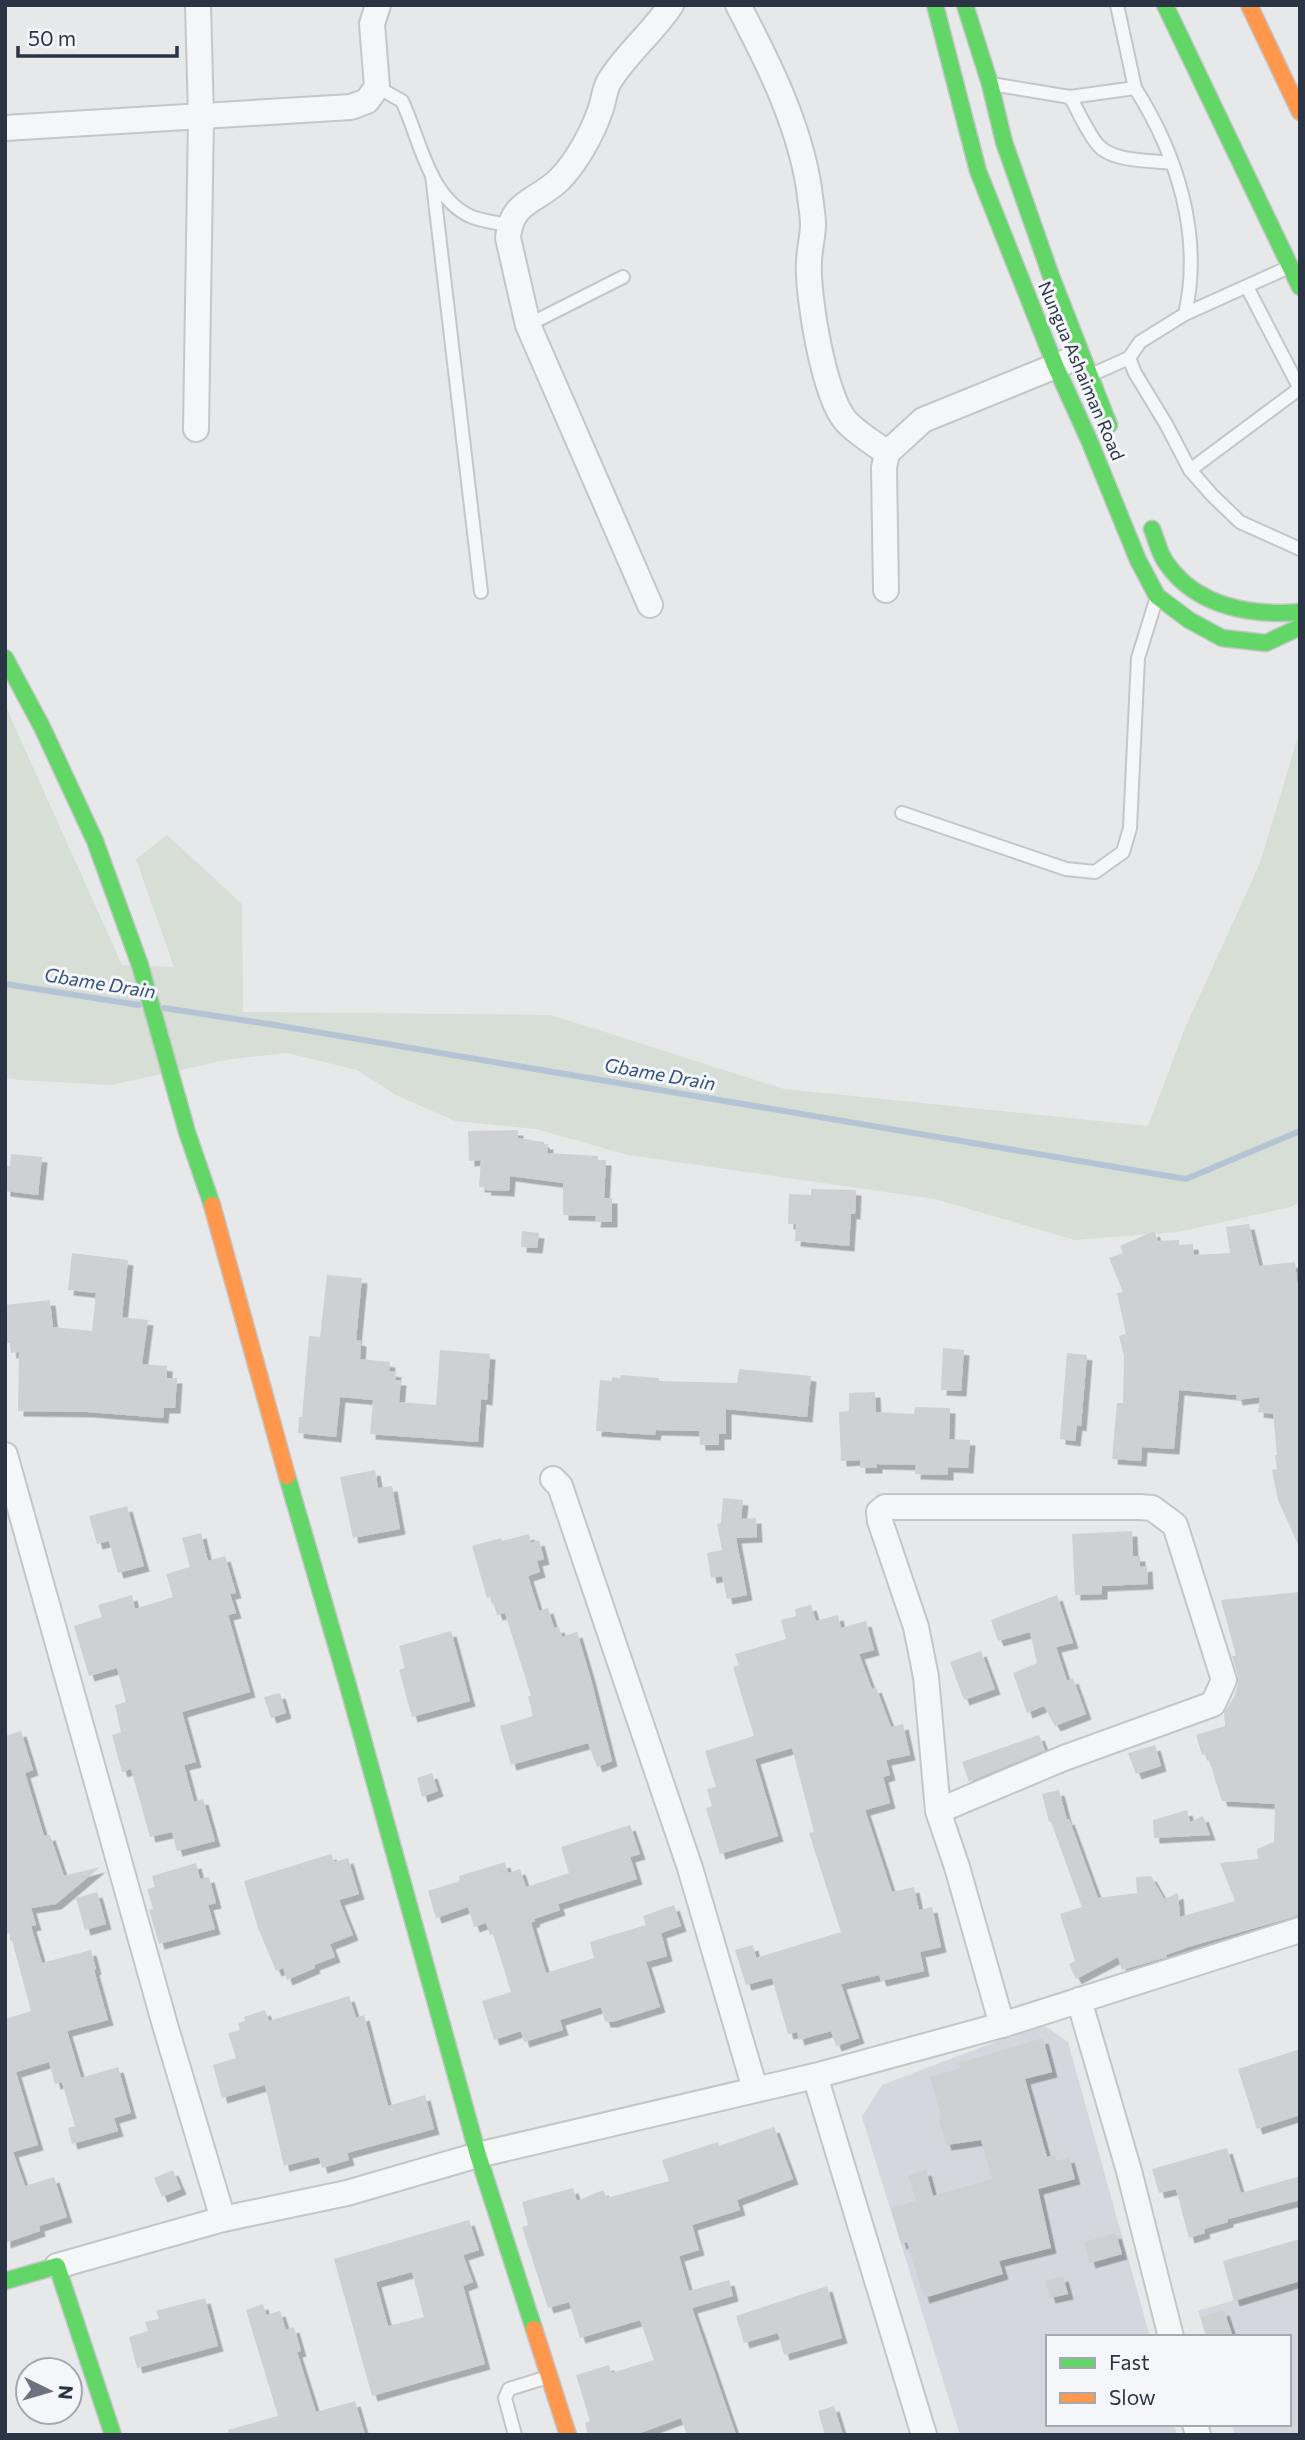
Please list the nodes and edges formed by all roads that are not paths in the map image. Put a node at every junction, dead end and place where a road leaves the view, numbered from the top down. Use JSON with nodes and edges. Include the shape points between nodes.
{"nodes":[{"id":1,"x":198,"y":5,"type":"edge"},
{"id":2,"x":378,"y":5,"type":"edge"},
{"id":3,"x":671,"y":5,"type":"edge"},
{"id":4,"x":738,"y":5,"type":"edge"},
{"id":5,"x":935,"y":5,"type":"edge"},
{"id":6,"x":965,"y":5,"type":"edge"},
{"id":7,"x":1117,"y":5,"type":"edge"},
{"id":8,"x":1165,"y":5,"type":"edge"},
{"id":9,"x":1249,"y":5,"type":"edge"},
{"id":10,"x":990,"y":84,"type":"junction"},
{"id":11,"x":377,"y":87,"type":"junction"},
{"id":12,"x":1135,"y":88,"type":"junction"},
{"id":13,"x":1070,"y":97,"type":"junction"},
{"id":14,"x":1300,"y":112,"type":"edge"},
{"id":15,"x":201,"y":117,"type":"junction"},
{"id":16,"x":5,"y":128,"type":"edge"},
{"id":17,"x":1172,"y":163,"type":"junction"},
{"id":18,"x":432,"y":175,"type":"junction"},
{"id":19,"x":509,"y":226,"type":"junction"},
{"id":20,"x":1291,"y":266,"type":"junction"},
{"id":21,"x":623,"y":277,"type":"dead end"},
{"id":22,"x":1247,"y":287,"type":"junction"},
{"id":23,"x":1300,"y":287,"type":"edge"},
{"id":24,"x":1185,"y":314,"type":"junction"},
{"id":25,"x":528,"y":325,"type":"junction"},
{"id":26,"x":1129,"y":358,"type":"junction"},
{"id":27,"x":1055,"y":365,"type":"junction"},
{"id":28,"x":1085,"y":366,"type":"junction"},
{"id":29,"x":1300,"y":389,"type":"edge"},
{"id":30,"x":196,"y":429,"type":"dead end"},
{"id":31,"x":1115,"y":438,"type":"dead end"},
{"id":32,"x":887,"y":453,"type":"junction"},
{"id":33,"x":1190,"y":470,"type":"junction"},
{"id":34,"x":1145,"y":513,"type":"dead end"},
{"id":35,"x":1300,"y":549,"type":"edge"},
{"id":36,"x":886,"y":590,"type":"dead end"},
{"id":37,"x":481,"y":592,"type":"dead end"},
{"id":38,"x":1157,"y":596,"type":"junction"},
{"id":39,"x":650,"y":605,"type":"dead end"},
{"id":40,"x":1300,"y":612,"type":"edge"},
{"id":41,"x":1300,"y":627,"type":"edge"},
{"id":42,"x":5,"y":658,"type":"edge"},
{"id":43,"x":902,"y":813,"type":"dead end"},
{"id":44,"x":5,"y":1455,"type":"edge"},
{"id":45,"x":554,"y":1479,"type":"dead end"},
{"id":46,"x":938,"y":1811,"type":"junction"},
{"id":47,"x":1300,"y":1930,"type":"edge"},
{"id":48,"x":1079,"y":2000,"type":"junction"},
{"id":49,"x":1002,"y":2025,"type":"junction"},
{"id":50,"x":815,"y":2076,"type":"junction"},
{"id":51,"x":755,"y":2089,"type":"junction"},
{"id":52,"x":478,"y":2155,"type":"junction"},
{"id":53,"x":223,"y":2219,"type":"junction"},
{"id":54,"x":57,"y":2266,"type":"junction"},
{"id":55,"x":5,"y":2281,"type":"edge"},
{"id":56,"x":1170,"y":2335,"type":"edge"},
{"id":57,"x":548,"y":2377,"type":"junction"},
{"id":58,"x":113,"y":2435,"type":"edge"},
{"id":59,"x":515,"y":2435,"type":"edge"},
{"id":60,"x":568,"y":2435,"type":"edge"},
{"id":61,"x":924,"y":2435,"type":"edge"}],
"edges":[{"from":1,"to":15,"type":"street"},
{"from":2,"to":11,"type":"street","via":[[372,24]]},
{"from":3,"to":19,"type":"street","via":[[607,83],[600,112],[574,161],[558,181],[517,210]]},
{"from":4,"to":32,"type":"street","via":[[791,122],[808,185],[813,226],[808,263],[820,353],[832,396],[846,421]]},
{"from":5,"to":27,"type":"main road","name":"Nungua Ashaiman Road","via":[[978,171]]},
{"from":6,"to":10,"type":"main road","name":"Nungua Ashaiman Road"},
{"from":7,"to":12,"type":"lane"},
{"from":8,"to":20,"type":"main road"},
{"from":9,"to":14,"type":"main road"},
{"from":10,"to":13,"type":"lane"},
{"from":10,"to":28,"type":"main road","name":"Nungua Ashaiman Road","via":[[1004,142]]},
{"from":11,"to":15,"type":"street","via":[[367,101],[351,107]]},
{"from":11,"to":18,"type":"lane","via":[[402,101]]},
{"from":12,"to":13,"type":"lane"},
{"from":12,"to":17,"type":"lane"},
{"from":13,"to":17,"type":"lane","via":[[1098,146],[1108,153]]},
{"from":15,"to":16,"type":"street"},
{"from":15,"to":30,"type":"street"},
{"from":17,"to":24,"type":"lane","via":[[1189,235],[1190,292]]},
{"from":18,"to":19,"type":"lane","via":[[455,205],[471,216]]},
{"from":18,"to":37,"type":"lane"},
{"from":19,"to":25,"type":"street"},
{"from":20,"to":22,"type":"lane"},
{"from":20,"to":23,"type":"main road"},
{"from":21,"to":25,"type":"lane"},
{"from":22,"to":24,"type":"lane"},
{"from":22,"to":29,"type":"lane"},
{"from":24,"to":26,"type":"lane","via":[[1140,342]]},
{"from":25,"to":39,"type":"street"},
{"from":26,"to":28,"type":"lane"},
{"from":26,"to":33,"type":"lane"},
{"from":27,"to":28,"type":"street"},
{"from":27,"to":32,"type":"street","via":[[923,420]]},
{"from":27,"to":38,"type":"main road","name":"Nungua Ashaiman Road"},
{"from":28,"to":31,"type":"main road","name":"Nungua Ashaiman Road"},
{"from":29,"to":33,"type":"lane"},
{"from":32,"to":36,"type":"street"},
{"from":33,"to":35,"type":"lane","via":[[1240,522]]},
{"from":34,"to":40,"type":"main road","via":[[1166,563],[1188,588],[1229,608]]},
{"from":38,"to":41,"type":"main road","name":"Nungua Ashaiman Road","via":[[1222,638],[1266,643]]},
{"from":38,"to":43,"type":"lane","via":[[1138,658],[1130,828],[1123,852],[1095,872],[1066,869]]},
{"from":42,"to":52,"type":"main road","via":[[95,841],[140,965],[220,1230]]},
{"from":44,"to":53,"type":"street"},
{"from":45,"to":51,"type":"street","via":[[685,1855]]},
{"from":46,"to":46,"type":"street","via":[[1064,1758],[1213,1704],[1224,1680],[1175,1525],[1152,1508],[1140,1507],[885,1507],[879,1512],[916,1627],[926,1677]]},
{"from":46,"to":49,"type":"street"},
{"from":47,"to":48,"type":"street"},
{"from":48,"to":49,"type":"street"},
{"from":48,"to":56,"type":"street"},
{"from":49,"to":50,"type":"street"},
{"from":50,"to":51,"type":"street"},
{"from":50,"to":61,"type":"street"},
{"from":51,"to":52,"type":"street"},
{"from":52,"to":53,"type":"street","via":[[347,2193]]},
{"from":52,"to":57,"type":"main road"},
{"from":53,"to":54,"type":"street"},
{"from":54,"to":55,"type":"main road"},
{"from":54,"to":58,"type":"main road"},
{"from":57,"to":59,"type":"lane","via":[[509,2389],[505,2398]]},
{"from":57,"to":60,"type":"main road"}]}
